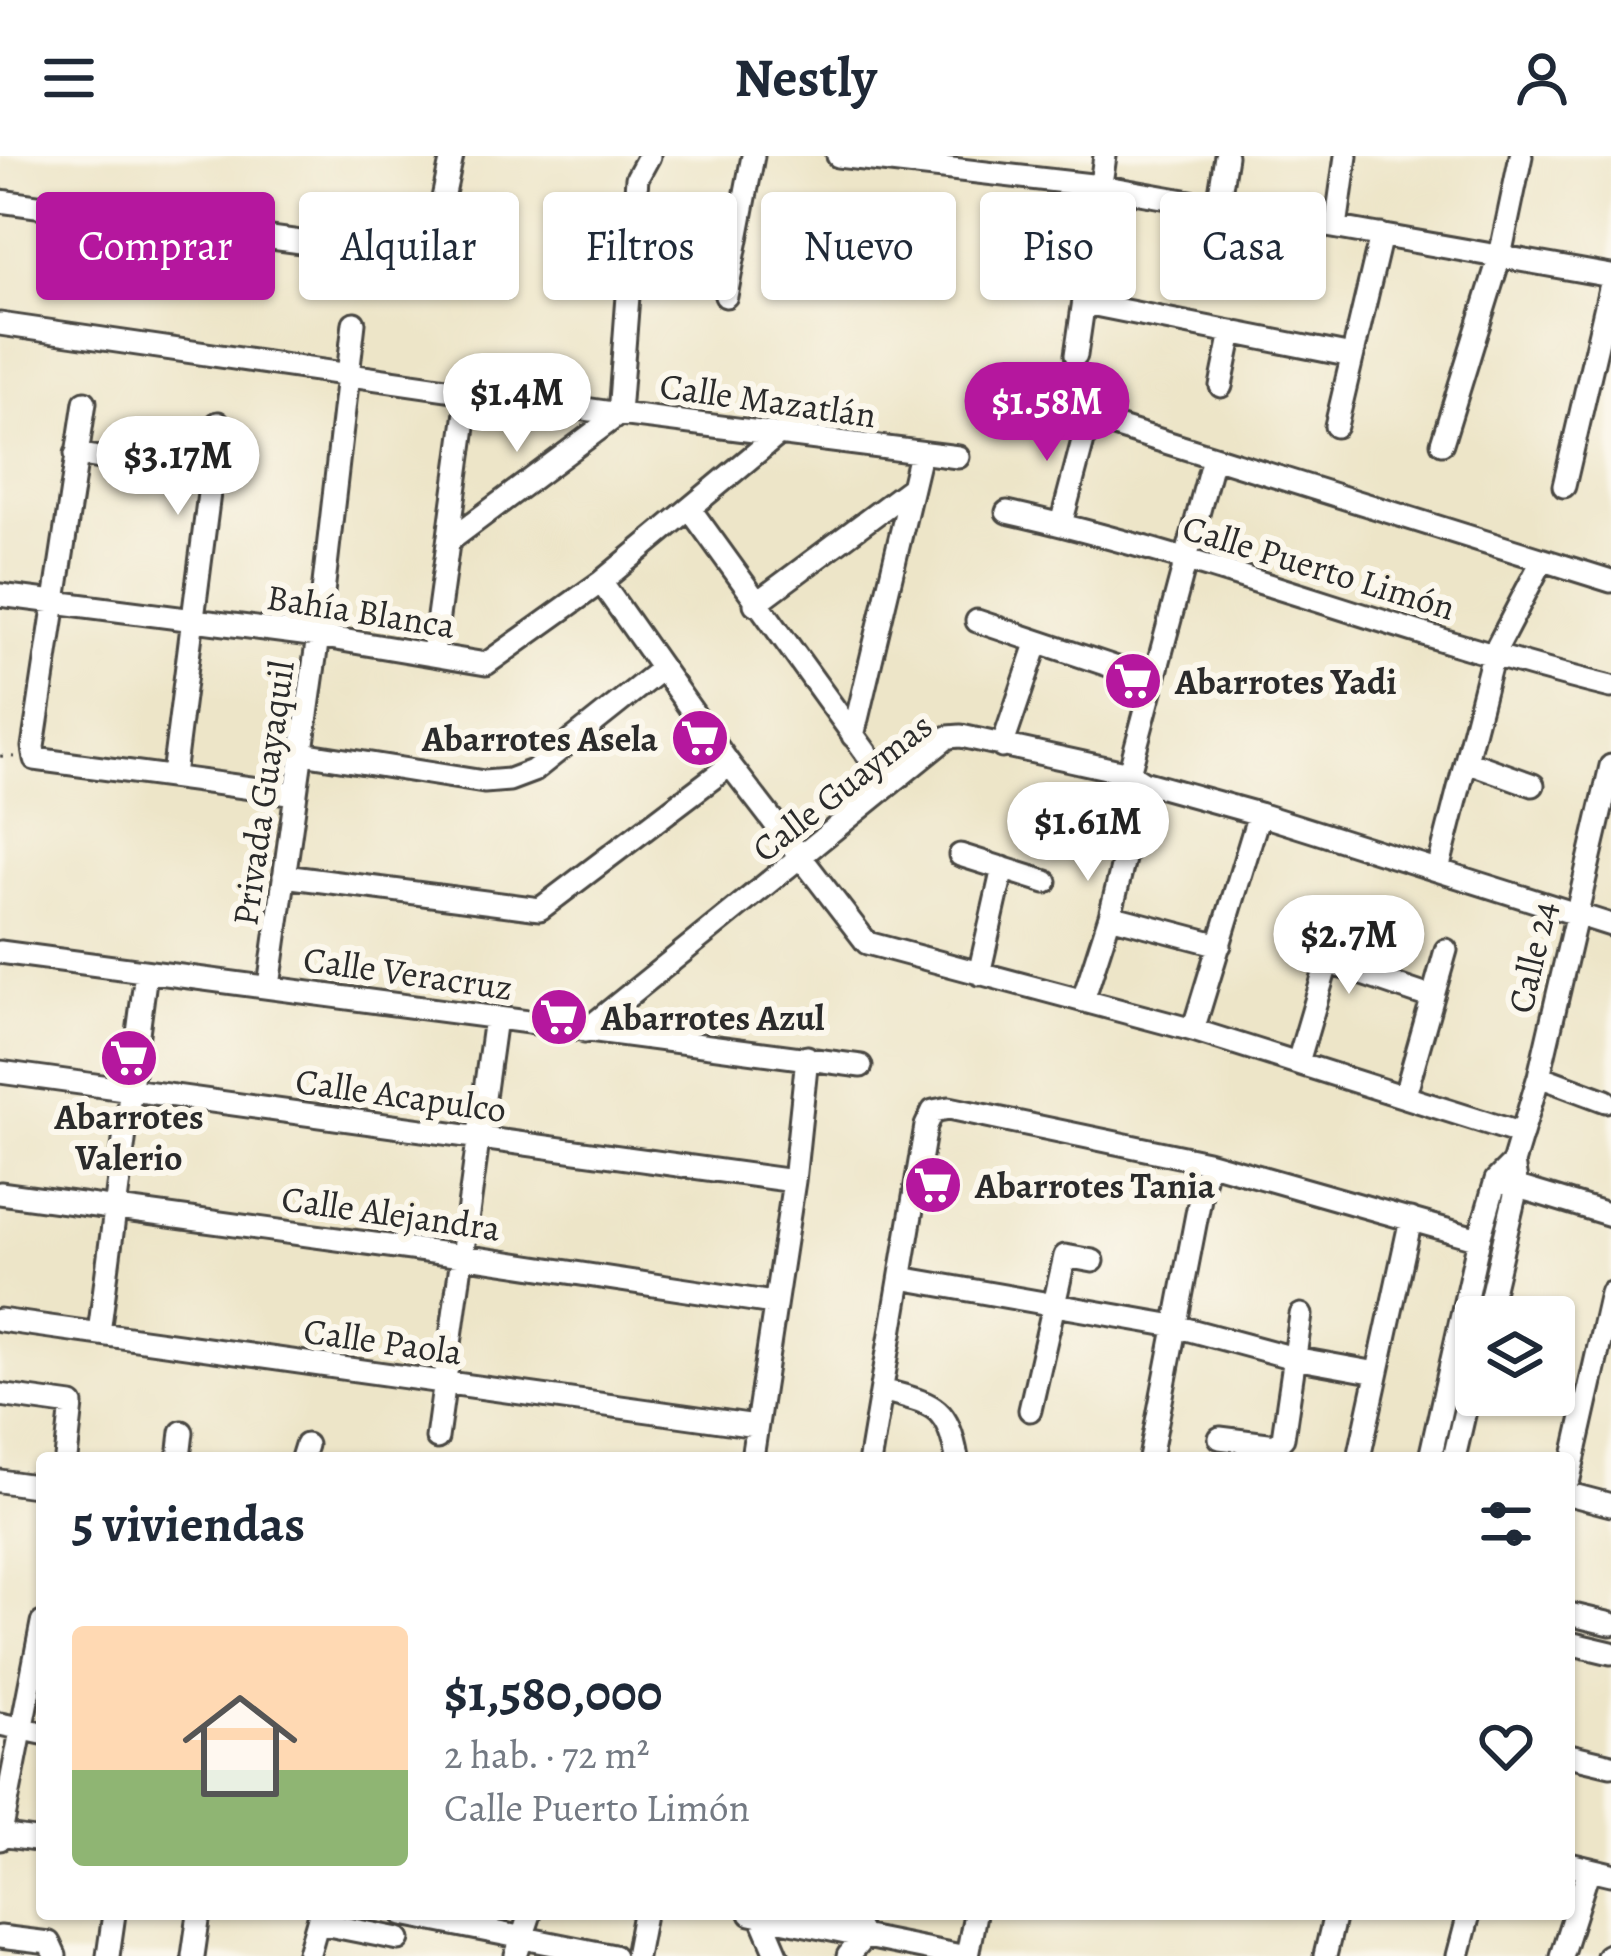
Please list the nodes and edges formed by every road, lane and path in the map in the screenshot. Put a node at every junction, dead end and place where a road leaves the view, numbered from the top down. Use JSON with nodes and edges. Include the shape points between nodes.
{"nodes":[{"id":1,"x":452,"y":156,"type":"edge"},
{"id":2,"x":649,"y":156,"type":"edge"},
{"id":3,"x":753,"y":156,"type":"edge"},
{"id":4,"x":838,"y":156,"type":"edge"},
{"id":5,"x":1105,"y":156,"type":"edge"},
{"id":6,"x":1226,"y":156,"type":"edge"},
{"id":7,"x":1346,"y":156,"type":"edge"},
{"id":8,"x":1521,"y":156,"type":"edge"},
{"id":9,"x":965,"y":163,"type":"edge"},
{"id":10,"x":1100,"y":186,"type":"junction"},
{"id":11,"x":1220,"y":192,"type":"edge"},
{"id":12,"x":1160,"y":196,"type":"edge"},
{"id":13,"x":0,"y":201,"type":"edge"},
{"id":14,"x":1326,"y":225,"type":"edge"},
{"id":15,"x":1336,"y":227,"type":"junction"},
{"id":16,"x":1381,"y":235,"type":"junction"},
{"id":17,"x":737,"y":239,"type":"edge"},
{"id":18,"x":1500,"y":256,"type":"junction"},
{"id":19,"x":1611,"y":280,"type":"edge"},
{"id":20,"x":1084,"y":303,"type":"junction"},
{"id":21,"x":354,"y":323,"type":"dead end"},
{"id":22,"x":0,"y":324,"type":"edge"},
{"id":23,"x":1232,"y":332,"type":"junction"},
{"id":24,"x":1076,"y":355,"type":"dead end"},
{"id":25,"x":1352,"y":356,"type":"junction"},
{"id":26,"x":350,"y":375,"type":"junction"},
{"id":27,"x":1221,"y":386,"type":"dead end"},
{"id":28,"x":469,"y":390,"type":"junction"},
{"id":29,"x":1031,"y":400,"type":"dead end"},
{"id":30,"x":85,"y":402,"type":"dead end"},
{"id":31,"x":619,"y":413,"type":"junction"},
{"id":32,"x":1089,"y":418,"type":"junction"},
{"id":33,"x":218,"y":423,"type":"dead end"},
{"id":34,"x":1336,"y":426,"type":"dead end"},
{"id":35,"x":778,"y":434,"type":"junction"},
{"id":36,"x":1442,"y":443,"type":"dead end"},
{"id":37,"x":76,"y":454,"type":"junction"},
{"id":38,"x":920,"y":454,"type":"junction"},
{"id":39,"x":958,"y":457,"type":"dead end"},
{"id":40,"x":1213,"y":458,"type":"junction"},
{"id":41,"x":212,"y":477,"type":"junction"},
{"id":42,"x":1564,"y":486,"type":"dead end"},
{"id":43,"x":911,"y":488,"type":"junction"},
{"id":44,"x":690,"y":509,"type":"junction"},
{"id":45,"x":1007,"y":512,"type":"dead end"},
{"id":46,"x":1060,"y":524,"type":"junction"},
{"id":47,"x":449,"y":541,"type":"junction"},
{"id":48,"x":1183,"y":559,"type":"junction"},
{"id":49,"x":1542,"y":561,"type":"junction"},
{"id":50,"x":1611,"y":581,"type":"edge"},
{"id":51,"x":601,"y":582,"type":"junction"},
{"id":52,"x":0,"y":595,"type":"edge"},
{"id":53,"x":55,"y":601,"type":"junction"},
{"id":54,"x":755,"y":604,"type":"junction"},
{"id":55,"x":194,"y":620,"type":"junction"},
{"id":56,"x":977,"y":621,"type":"dead end"},
{"id":57,"x":319,"y":636,"type":"junction"},
{"id":58,"x":1037,"y":644,"type":"junction"},
{"id":59,"x":433,"y":653,"type":"junction"},
{"id":60,"x":1493,"y":656,"type":"junction"},
{"id":61,"x":660,"y":670,"type":"junction"},
{"id":62,"x":1153,"y":680,"type":"junction"},
{"id":63,"x":1611,"y":687,"type":"edge"},
{"id":64,"x":853,"y":736,"type":"junction"},
{"id":65,"x":1002,"y":747,"type":"junction"},
{"id":66,"x":302,"y":754,"type":"junction"},
{"id":67,"x":1468,"y":762,"type":"junction"},
{"id":68,"x":730,"y":765,"type":"junction"},
{"id":69,"x":1611,"y":766,"type":"edge"},
{"id":70,"x":173,"y":776,"type":"junction"},
{"id":71,"x":1136,"y":778,"type":"junction"},
{"id":72,"x":888,"y":783,"type":"junction"},
{"id":73,"x":1533,"y":785,"type":"dead end"},
{"id":74,"x":296,"y":794,"type":"junction"},
{"id":75,"x":1259,"y":814,"type":"junction"},
{"id":76,"x":960,"y":855,"type":"dead end"},
{"id":77,"x":801,"y":859,"type":"junction"},
{"id":78,"x":1003,"y":868,"type":"junction"},
{"id":79,"x":1438,"y":870,"type":"junction"},
{"id":80,"x":284,"y":876,"type":"junction"},
{"id":81,"x":1046,"y":882,"type":"dead end"},
{"id":82,"x":1110,"y":916,"type":"junction"},
{"id":83,"x":1341,"y":916,"type":"dead end"},
{"id":84,"x":1593,"y":920,"type":"edge"},
{"id":85,"x":1220,"y":945,"type":"junction"},
{"id":86,"x":1446,"y":950,"type":"dead end"},
{"id":87,"x":0,"y":952,"type":"edge"},
{"id":88,"x":1330,"y":963,"type":"junction"},
{"id":89,"x":146,"y":972,"type":"junction"},
{"id":90,"x":979,"y":974,"type":"junction"},
{"id":91,"x":269,"y":986,"type":"junction"},
{"id":92,"x":1430,"y":997,"type":"junction"},
{"id":93,"x":1083,"y":1000,"type":"junction"},
{"id":94,"x":495,"y":1018,"type":"junction"},
{"id":95,"x":1193,"y":1030,"type":"junction"},
{"id":96,"x":585,"y":1031,"type":"junction"},
{"id":97,"x":807,"y":1058,"type":"junction"},
{"id":98,"x":1298,"y":1062,"type":"junction"},
{"id":99,"x":861,"y":1066,"type":"dead end"},
{"id":100,"x":0,"y":1072,"type":"edge"},
{"id":101,"x":1539,"y":1076,"type":"junction"},
{"id":102,"x":130,"y":1090,"type":"junction"},
{"id":103,"x":1405,"y":1095,"type":"junction"},
{"id":104,"x":1606,"y":1102,"type":"dead end"},
{"id":105,"x":1522,"y":1134,"type":"junction"},
{"id":106,"x":478,"y":1140,"type":"junction"},
{"id":107,"x":1207,"y":1162,"type":"junction"},
{"id":108,"x":794,"y":1181,"type":"junction"},
{"id":109,"x":1507,"y":1184,"type":"junction"},
{"id":110,"x":0,"y":1193,"type":"edge"},
{"id":111,"x":114,"y":1208,"type":"junction"},
{"id":112,"x":1611,"y":1216,"type":"edge"},
{"id":113,"x":1411,"y":1219,"type":"junction"},
{"id":114,"x":1479,"y":1239,"type":"junction"},
{"id":115,"x":462,"y":1256,"type":"junction"},
{"id":116,"x":1093,"y":1261,"type":"dead end"},
{"id":117,"x":901,"y":1278,"type":"junction"},
{"id":118,"x":1611,"y":1293,"type":"edge"},
{"id":119,"x":1489,"y":1296,"type":"edge"},
{"id":120,"x":773,"y":1303,"type":"junction"},
{"id":121,"x":1056,"y":1307,"type":"junction"},
{"id":122,"x":1301,"y":1315,"type":"dead end"},
{"id":123,"x":0,"y":1320,"type":"edge"},
{"id":124,"x":1175,"y":1326,"type":"junction"},
{"id":125,"x":99,"y":1334,"type":"junction"},
{"id":126,"x":1294,"y":1358,"type":"junction"},
{"id":127,"x":1377,"y":1373,"type":"junction"},
{"id":128,"x":446,"y":1384,"type":"junction"},
{"id":129,"x":882,"y":1390,"type":"junction"},
{"id":130,"x":0,"y":1394,"type":"edge"},
{"id":131,"x":1030,"y":1410,"type":"dead end"},
{"id":132,"x":1464,"y":1416,"type":"edge"},
{"id":133,"x":756,"y":1426,"type":"junction"},
{"id":134,"x":182,"y":1432,"type":"dead end"},
{"id":135,"x":437,"y":1438,"type":"dead end"},
{"id":136,"x":1220,"y":1438,"type":"dead end"},
{"id":137,"x":67,"y":1452,"type":"edge"},
{"id":138,"x":179,"y":1452,"type":"edge"},
{"id":139,"x":753,"y":1452,"type":"edge"},
{"id":140,"x":871,"y":1452,"type":"edge"},
{"id":141,"x":956,"y":1452,"type":"edge"},
{"id":142,"x":1151,"y":1452,"type":"edge"},
{"id":143,"x":1360,"y":1452,"type":"edge"},
{"id":144,"x":1431,"y":1452,"type":"edge"},
{"id":145,"x":1455,"y":1452,"type":"edge"},
{"id":146,"x":1575,"y":1452,"type":"edge"},
{"id":147,"x":0,"y":1481,"type":"edge"},
{"id":148,"x":36,"y":1486,"type":"edge"},
{"id":149,"x":1575,"y":1496,"type":"edge"},
{"id":150,"x":1611,"y":1505,"type":"edge"},
{"id":151,"x":1575,"y":1615,"type":"edge"},
{"id":152,"x":1611,"y":1624,"type":"edge"},
{"id":153,"x":1575,"y":1644,"type":"edge"},
{"id":154,"x":1611,"y":1653,"type":"edge"},
{"id":155,"x":36,"y":1661,"type":"edge"},
{"id":156,"x":26,"y":1724,"type":"edge"},
{"id":157,"x":1575,"y":1756,"type":"edge"},
{"id":158,"x":1611,"y":1765,"type":"edge"},
{"id":159,"x":0,"y":1836,"type":"edge"},
{"id":160,"x":36,"y":1840,"type":"edge"},
{"id":161,"x":1590,"y":1869,"type":"edge"},
{"id":162,"x":1575,"y":1914,"type":"edge"},
{"id":163,"x":113,"y":1920,"type":"edge"},
{"id":164,"x":198,"y":1920,"type":"edge"},
{"id":165,"x":318,"y":1920,"type":"edge"},
{"id":166,"x":324,"y":1920,"type":"edge"},
{"id":167,"x":424,"y":1920,"type":"edge"},
{"id":168,"x":643,"y":1920,"type":"edge"},
{"id":169,"x":761,"y":1920,"type":"edge"},
{"id":170,"x":782,"y":1920,"type":"edge"},
{"id":171,"x":854,"y":1920,"type":"edge"},
{"id":172,"x":973,"y":1920,"type":"edge"},
{"id":173,"x":1334,"y":1920,"type":"edge"},
{"id":174,"x":1467,"y":1920,"type":"edge"},
{"id":175,"x":1573,"y":1920,"type":"edge"},
{"id":176,"x":0,"y":1937,"type":"edge"},
{"id":177,"x":863,"y":1938,"type":"junction"},
{"id":178,"x":395,"y":1947,"type":"edge"},
{"id":179,"x":519,"y":1947,"type":"edge"},
{"id":180,"x":56,"y":1956,"type":"edge"},
{"id":181,"x":108,"y":1956,"type":"edge"},
{"id":182,"x":193,"y":1956,"type":"edge"},
{"id":183,"x":308,"y":1956,"type":"edge"},
{"id":184,"x":614,"y":1956,"type":"edge"},
{"id":185,"x":636,"y":1956,"type":"edge"},
{"id":186,"x":778,"y":1956,"type":"edge"},
{"id":187,"x":848,"y":1956,"type":"edge"},
{"id":188,"x":964,"y":1956,"type":"edge"},
{"id":189,"x":1325,"y":1956,"type":"edge"},
{"id":190,"x":1458,"y":1956,"type":"edge"},
{"id":191,"x":1561,"y":1956,"type":"edge"}],
"edges":[{"from":1,"to":13,"type":"street","via":[[435,236],[421,255]]},
{"from":2,"to":31,"type":"street","via":[[634,198]]},
{"from":3,"to":17,"type":"street"},
{"from":4,"to":9,"type":"street"},
{"from":5,"to":10,"type":"street"},
{"from":6,"to":11,"type":"street"},
{"from":7,"to":15,"type":"street"},
{"from":8,"to":18,"type":"street"},
{"from":9,"to":10,"type":"street"},
{"from":10,"to":12,"type":"street"},
{"from":10,"to":20,"type":"street"},
{"from":14,"to":15,"type":"street"},
{"from":15,"to":16,"type":"street"},
{"from":16,"to":18,"type":"street"},
{"from":16,"to":25,"type":"street"},
{"from":18,"to":19,"type":"street"},
{"from":18,"to":36,"type":"street"},
{"from":19,"to":42,"type":"street"},
{"from":20,"to":23,"type":"street"},
{"from":20,"to":24,"type":"street"},
{"from":21,"to":26,"type":"street","name":"Privada Guayaquil"},
{"from":22,"to":26,"type":"street","name":"Calle Mazatlán"},
{"from":23,"to":25,"type":"street"},
{"from":23,"to":27,"type":"street"},
{"from":25,"to":34,"type":"street"},
{"from":26,"to":28,"type":"street","name":"Calle Mazatlán"},
{"from":26,"to":57,"type":"street","name":"Privada Guayaquil"},
{"from":28,"to":31,"type":"street","name":"Calle Mazatlán"},
{"from":28,"to":47,"type":"street"},
{"from":29,"to":32,"type":"street"},
{"from":30,"to":37,"type":"street"},
{"from":31,"to":35,"type":"street","name":"Calle Mazatlán"},
{"from":31,"to":47,"type":"street"},
{"from":32,"to":40,"type":"street"},
{"from":32,"to":46,"type":"street"},
{"from":33,"to":41,"type":"street"},
{"from":35,"to":38,"type":"street","name":"Calle Mazatlán"},
{"from":35,"to":44,"type":"street","name":"Bahía Blanca"},
{"from":37,"to":41,"type":"street"},
{"from":37,"to":53,"type":"street"},
{"from":38,"to":39,"type":"street","name":"Calle Mazatlán"},
{"from":38,"to":43,"type":"street"},
{"from":40,"to":48,"type":"street"},
{"from":40,"to":49,"type":"street"},
{"from":41,"to":55,"type":"street"},
{"from":43,"to":54,"type":"street"},
{"from":43,"to":64,"type":"street"},
{"from":44,"to":51,"type":"street","name":"Bahía Blanca"},
{"from":44,"to":54,"type":"street"},
{"from":45,"to":46,"type":"street","name":"Calle Puerto Limón"},
{"from":46,"to":48,"type":"street","name":"Calle Puerto Limón"},
{"from":47,"to":59,"type":"street"},
{"from":48,"to":60,"type":"street","name":"Calle Puerto Limón"},
{"from":48,"to":62,"type":"street"},
{"from":49,"to":50,"type":"street"},
{"from":49,"to":60,"type":"street"},
{"from":51,"to":59,"type":"street","name":"Bahía Blanca","via":[[485,664]]},
{"from":51,"to":61,"type":"street"},
{"from":52,"to":53,"type":"street","name":"Bahía Blanca"},
{"from":53,"to":55,"type":"street","name":"Bahía Blanca"},
{"from":53,"to":70,"type":"street","via":[[35,759]]},
{"from":54,"to":64,"type":"street"},
{"from":55,"to":57,"type":"street","name":"Bahía Blanca"},
{"from":55,"to":70,"type":"street"},
{"from":56,"to":58,"type":"street"},
{"from":57,"to":59,"type":"street","name":"Bahía Blanca"},
{"from":57,"to":66,"type":"street","name":"Privada Guayaquil"},
{"from":58,"to":62,"type":"street"},
{"from":58,"to":65,"type":"street"},
{"from":60,"to":63,"type":"street","name":"Calle Puerto Limón"},
{"from":60,"to":67,"type":"street"},
{"from":61,"to":66,"type":"street","via":[[533,771],[509,780]]},
{"from":61,"to":68,"type":"street"},
{"from":62,"to":71,"type":"street"},
{"from":64,"to":72,"type":"street"},
{"from":65,"to":71,"type":"street","name":"Calle Guaymas"},
{"from":65,"to":72,"type":"street","name":"Calle Guaymas","via":[[948,737]]},
{"from":66,"to":74,"type":"street","name":"Privada Guayaquil"},
{"from":67,"to":73,"type":"street"},
{"from":67,"to":79,"type":"street"},
{"from":68,"to":77,"type":"street"},
{"from":68,"to":80,"type":"street","via":[[540,910]]},
{"from":69,"to":84,"type":"street","name":"Calle 24"},
{"from":70,"to":74,"type":"street"},
{"from":71,"to":75,"type":"street","name":"Calle Guaymas"},
{"from":71,"to":82,"type":"street"},
{"from":72,"to":77,"type":"street","name":"Calle Guaymas"},
{"from":74,"to":80,"type":"street","name":"Privada Guayaquil"},
{"from":75,"to":79,"type":"street","name":"Calle Guaymas"},
{"from":75,"to":85,"type":"street"},
{"from":76,"to":78,"type":"street"},
{"from":77,"to":90,"type":"street","via":[[867,943]]},
{"from":77,"to":96,"type":"street","name":"Calle Guaymas"},
{"from":78,"to":81,"type":"street"},
{"from":78,"to":90,"type":"street"},
{"from":79,"to":84,"type":"street","name":"Calle Guaymas"},
{"from":80,"to":91,"type":"street","name":"Privada Guayaquil"},
{"from":82,"to":85,"type":"street"},
{"from":82,"to":93,"type":"street"},
{"from":83,"to":88,"type":"street"},
{"from":84,"to":101,"type":"street","name":"Calle 24"},
{"from":85,"to":95,"type":"street"},
{"from":86,"to":92,"type":"street"},
{"from":87,"to":89,"type":"street","name":"Calle Veracruz"},
{"from":88,"to":92,"type":"street"},
{"from":88,"to":98,"type":"street"},
{"from":89,"to":91,"type":"street","name":"Calle Veracruz"},
{"from":89,"to":102,"type":"street"},
{"from":90,"to":93,"type":"street"},
{"from":91,"to":94,"type":"street","name":"Calle Veracruz"},
{"from":92,"to":103,"type":"street"},
{"from":93,"to":95,"type":"street"},
{"from":94,"to":96,"type":"street","name":"Calle Veracruz"},
{"from":94,"to":106,"type":"street"},
{"from":95,"to":98,"type":"street"},
{"from":96,"to":97,"type":"street","name":"Calle Veracruz"},
{"from":97,"to":99,"type":"street","name":"Calle Veracruz"},
{"from":97,"to":108,"type":"street"},
{"from":98,"to":103,"type":"street"},
{"from":100,"to":102,"type":"street","name":"Calle Acapulco"},
{"from":101,"to":104,"type":"street"},
{"from":101,"to":105,"type":"street","name":"Calle 24"},
{"from":102,"to":106,"type":"street","name":"Calle Acapulco"},
{"from":102,"to":111,"type":"street"},
{"from":103,"to":105,"type":"street"},
{"from":105,"to":109,"type":"street","name":"Calle 24"},
{"from":106,"to":108,"type":"street","name":"Calle Acapulco"},
{"from":106,"to":115,"type":"street"},
{"from":107,"to":113,"type":"street"},
{"from":107,"to":117,"type":"street","via":[[949,1108],[933,1112]]},
{"from":107,"to":124,"type":"street"},
{"from":108,"to":120,"type":"street"},
{"from":109,"to":112,"type":"street"},
{"from":109,"to":114,"type":"street","name":"Calle 24"},
{"from":109,"to":119,"type":"street","name":"Calle 24"},
{"from":110,"to":111,"type":"street","name":"Calle Alejandra"},
{"from":111,"to":115,"type":"street","name":"Calle Alejandra"},
{"from":111,"to":125,"type":"street"},
{"from":113,"to":114,"type":"street"},
{"from":113,"to":127,"type":"street"},
{"from":114,"to":144,"type":"street","name":"Calle 24"},
{"from":115,"to":120,"type":"street","name":"Calle Alejandra"},
{"from":115,"to":128,"type":"street"},
{"from":116,"to":121,"type":"street","via":[[1065,1256]]},
{"from":117,"to":121,"type":"street"},
{"from":117,"to":129,"type":"street"},
{"from":118,"to":146,"type":"street"},
{"from":120,"to":133,"type":"street"},
{"from":121,"to":124,"type":"street"},
{"from":121,"to":131,"type":"street"},
{"from":122,"to":126,"type":"street"},
{"from":123,"to":125,"type":"street","name":"Calle Paola"},
{"from":124,"to":126,"type":"street"},
{"from":124,"to":142,"type":"street"},
{"from":125,"to":128,"type":"street","name":"Calle Paola"},
{"from":126,"to":127,"type":"street"},
{"from":126,"to":136,"type":"street","via":[[1283,1438],[1276,1445]]},
{"from":127,"to":143,"type":"street"},
{"from":128,"to":133,"type":"street","name":"Calle Paola"},
{"from":128,"to":135,"type":"street"},
{"from":129,"to":140,"type":"street"},
{"from":129,"to":141,"type":"street","via":[[930,1404],[951,1426]]},
{"from":130,"to":137,"type":"street","via":[[72,1405]]},
{"from":132,"to":145,"type":"street"},
{"from":133,"to":139,"type":"street"},
{"from":134,"to":138,"type":"street"},
{"from":147,"to":148,"type":"street"},
{"from":149,"to":150,"type":"street"},
{"from":151,"to":152,"type":"street"},
{"from":153,"to":154,"type":"street"},
{"from":155,"to":156,"type":"street"},
{"from":156,"to":159,"type":"street"},
{"from":157,"to":158,"type":"street"},
{"from":159,"to":160,"type":"street"},
{"from":161,"to":162,"type":"street"},
{"from":163,"to":181,"type":"street"},
{"from":164,"to":182,"type":"street"},
{"from":165,"to":183,"type":"street"},
{"from":166,"to":178,"type":"street"},
{"from":167,"to":179,"type":"street"},
{"from":168,"to":185,"type":"street"},
{"from":169,"to":186,"type":"street"},
{"from":170,"to":177,"type":"street"},
{"from":171,"to":177,"type":"street"},
{"from":172,"to":188,"type":"street"},
{"from":173,"to":189,"type":"street"},
{"from":174,"to":190,"type":"street"},
{"from":175,"to":191,"type":"street"},
{"from":176,"to":180,"type":"street","via":[[50,1943]]},
{"from":177,"to":187,"type":"street"},
{"from":177,"to":188,"type":"street"},
{"from":179,"to":184,"type":"street"}]}
